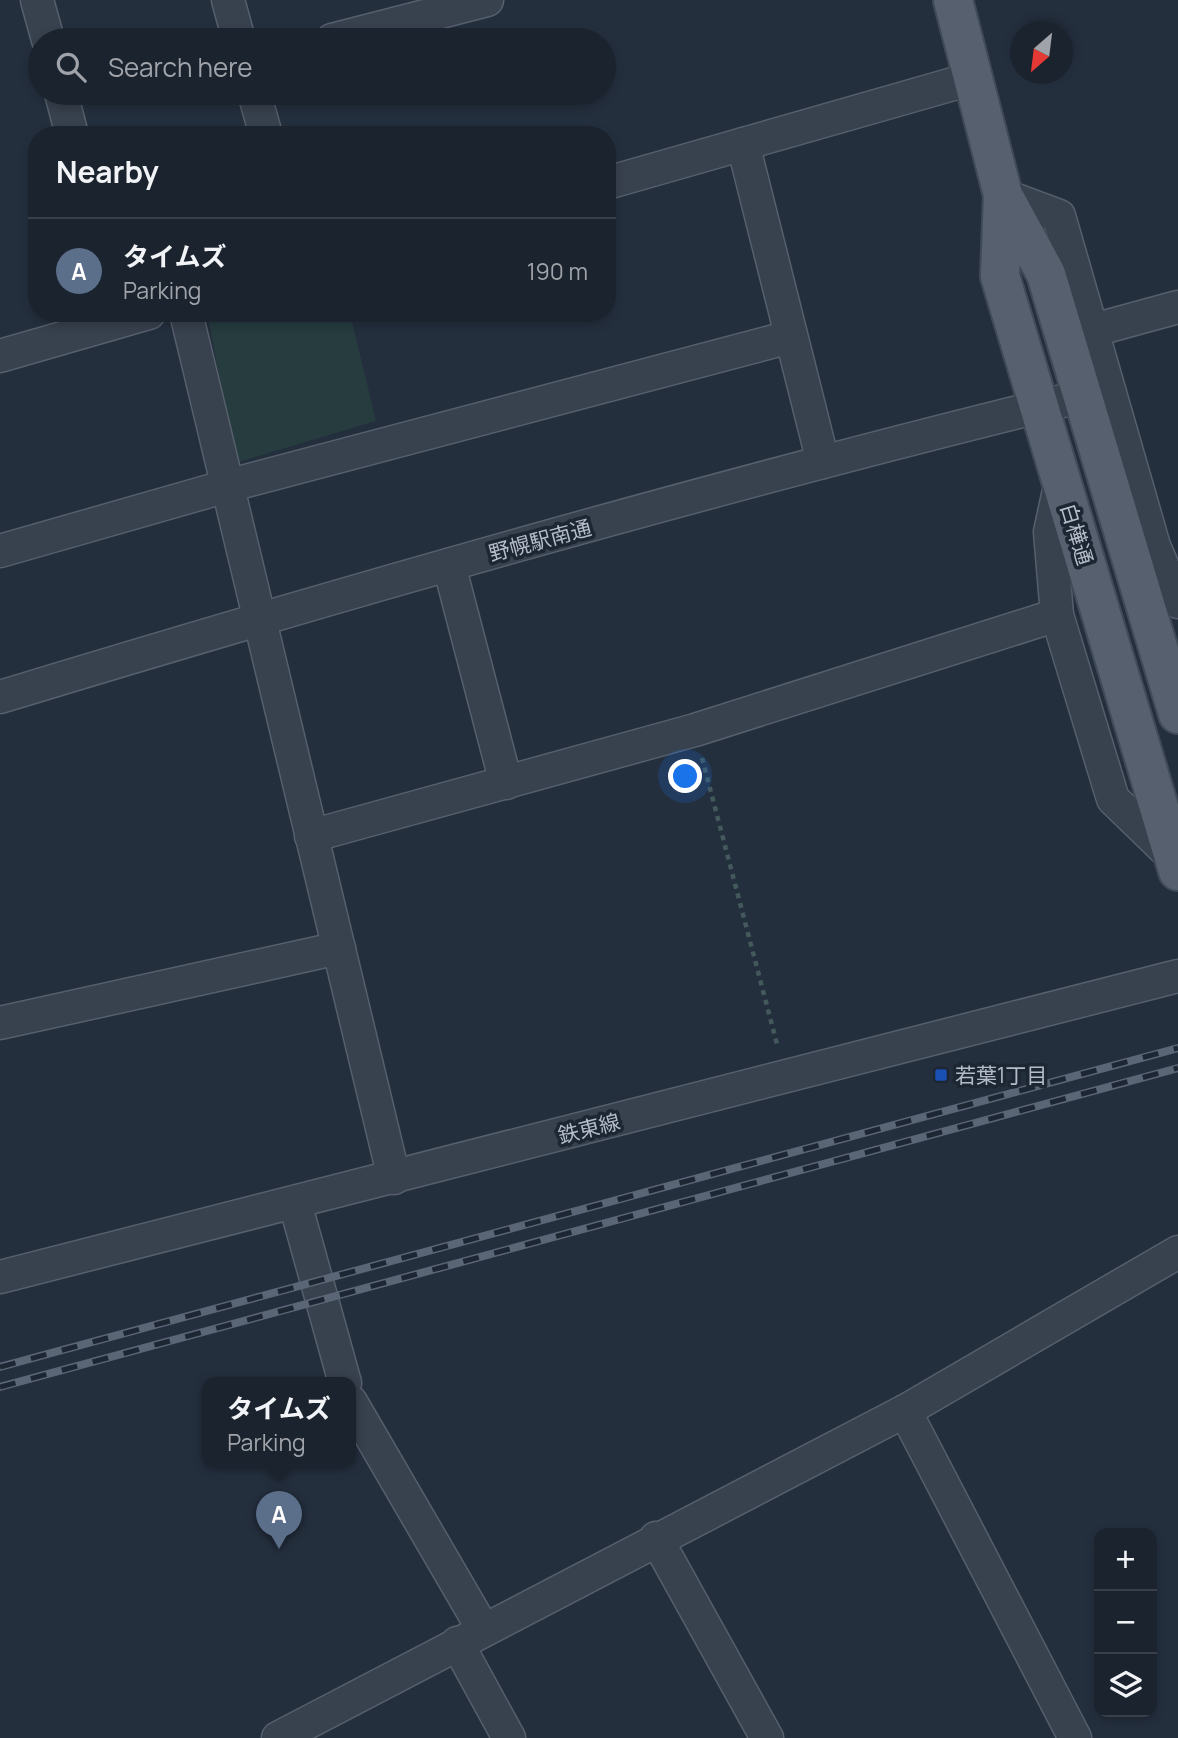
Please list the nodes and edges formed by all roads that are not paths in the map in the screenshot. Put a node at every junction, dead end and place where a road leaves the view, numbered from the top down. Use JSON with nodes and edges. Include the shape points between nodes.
{"nodes":[{"id":1,"x":37,"y":0,"type":"edge"},
{"id":2,"x":228,"y":0,"type":"edge"},
{"id":3,"x":487,"y":0,"type":"edge"},
{"id":4,"x":953,"y":0,"type":"edge"},
{"id":5,"x":45,"y":28,"type":"edge"},
{"id":6,"x":236,"y":28,"type":"edge"},
{"id":7,"x":378,"y":28,"type":"edge"},
{"id":8,"x":974,"y":78,"type":"junction"},
{"id":9,"x":64,"y":105,"type":"edge"},
{"id":10,"x":257,"y":105,"type":"edge"},
{"id":11,"x":70,"y":126,"type":"edge"},
{"id":12,"x":263,"y":126,"type":"edge"},
{"id":13,"x":743,"y":144,"type":"junction"},
{"id":14,"x":616,"y":180,"type":"edge"},
{"id":15,"x":1003,"y":195,"type":"junction"},
{"id":16,"x":1178,"y":307,"type":"edge"},
{"id":17,"x":110,"y":322,"type":"edge"},
{"id":18,"x":188,"y":322,"type":"edge"},
{"id":19,"x":1094,"y":330,"type":"junction"},
{"id":20,"x":790,"y":337,"type":"junction"},
{"id":21,"x":0,"y":356,"type":"edge"},
{"id":22,"x":1083,"y":396,"type":"junction"},
{"id":23,"x":1039,"y":407,"type":"junction"},
{"id":24,"x":823,"y":462,"type":"junction"},
{"id":25,"x":1061,"y":481,"type":"junction"},
{"id":26,"x":227,"y":486,"type":"junction"},
{"id":27,"x":0,"y":551,"type":"edge"},
{"id":28,"x":449,"y":565,"type":"junction"},
{"id":29,"x":1178,"y":602,"type":"edge"},
{"id":30,"x":1058,"y":615,"type":"junction"},
{"id":31,"x":259,"y":618,"type":"junction"},
{"id":32,"x":0,"y":697,"type":"edge"},
{"id":33,"x":1178,"y":714,"type":"edge"},
{"id":34,"x":506,"y":783,"type":"junction"},
{"id":35,"x":311,"y":836,"type":"junction"},
{"id":36,"x":1176,"y":865,"type":"edge"},
{"id":37,"x":338,"y":948,"type":"junction"},
{"id":38,"x":1178,"y":976,"type":"edge"},
{"id":39,"x":0,"y":1023,"type":"edge"},
{"id":40,"x":394,"y":1178,"type":"junction"},
{"id":41,"x":295,"y":1203,"type":"junction"},
{"id":42,"x":1178,"y":1252,"type":"edge"},
{"id":43,"x":0,"y":1277,"type":"edge"},
{"id":44,"x":343,"y":1377,"type":"edge"},
{"id":45,"x":905,"y":1411,"type":"junction"},
{"id":46,"x":356,"y":1412,"type":"edge"},
{"id":47,"x":656,"y":1538,"type":"junction"},
{"id":48,"x":470,"y":1636,"type":"junction"},
{"id":49,"x":278,"y":1738,"type":"edge"},
{"id":50,"x":509,"y":1738,"type":"edge"},
{"id":51,"x":767,"y":1738,"type":"edge"},
{"id":52,"x":1075,"y":1738,"type":"edge"}],
"edges":[{"from":1,"to":5,"type":"street"},
{"from":2,"to":6,"type":"street"},
{"from":3,"to":7,"type":"street"},
{"from":4,"to":8,"type":"main road","name":"白樺通"},
{"from":8,"to":13,"type":"street"},
{"from":8,"to":15,"type":"main road","name":"白樺通"},
{"from":9,"to":11,"type":"street"},
{"from":10,"to":12,"type":"street"},
{"from":13,"to":14,"type":"street"},
{"from":13,"to":20,"type":"street"},
{"from":15,"to":19,"type":"street","via":[[1059,216]]},
{"from":15,"to":22,"type":"main road","name":"白樺通","via":[[1046,274]]},
{"from":15,"to":23,"type":"main road","name":"白樺通","via":[[1000,276]]},
{"from":16,"to":19,"type":"street"},
{"from":17,"to":21,"type":"street"},
{"from":18,"to":26,"type":"street"},
{"from":19,"to":29,"type":"street","via":[[1154,546]]},
{"from":20,"to":24,"type":"street"},
{"from":20,"to":26,"type":"street"},
{"from":22,"to":23,"type":"street","name":"野幌駅南通"},
{"from":22,"to":33,"type":"main road","name":"白樺通"},
{"from":23,"to":24,"type":"street","name":"野幌駅南通"},
{"from":23,"to":25,"type":"main road","name":"白樺通"},
{"from":24,"to":28,"type":"street","name":"野幌駅南通"},
{"from":25,"to":30,"type":"street","via":[[1050,532]]},
{"from":25,"to":36,"type":"main road","name":"白樺通"},
{"from":26,"to":27,"type":"street"},
{"from":26,"to":31,"type":"street"},
{"from":28,"to":31,"type":"street","name":"野幌駅南通"},
{"from":28,"to":34,"type":"street"},
{"from":30,"to":34,"type":"street","via":[[695,730]]},
{"from":30,"to":36,"type":"street","via":[[1113,799]]},
{"from":31,"to":32,"type":"street","name":"野幌駅南通"},
{"from":31,"to":35,"type":"street"},
{"from":34,"to":35,"type":"street"},
{"from":35,"to":37,"type":"street"},
{"from":37,"to":39,"type":"street"},
{"from":37,"to":40,"type":"street"},
{"from":38,"to":40,"type":"street","name":"鉄東線"},
{"from":40,"to":41,"type":"street","name":"鉄東線"},
{"from":41,"to":43,"type":"street","name":"鉄東線"},
{"from":41,"to":44,"type":"street"},
{"from":42,"to":45,"type":"street"},
{"from":45,"to":47,"type":"street"},
{"from":45,"to":52,"type":"street"},
{"from":46,"to":48,"type":"street"},
{"from":47,"to":48,"type":"street"},
{"from":47,"to":51,"type":"street"},
{"from":48,"to":49,"type":"street"},
{"from":48,"to":50,"type":"street"}]}
